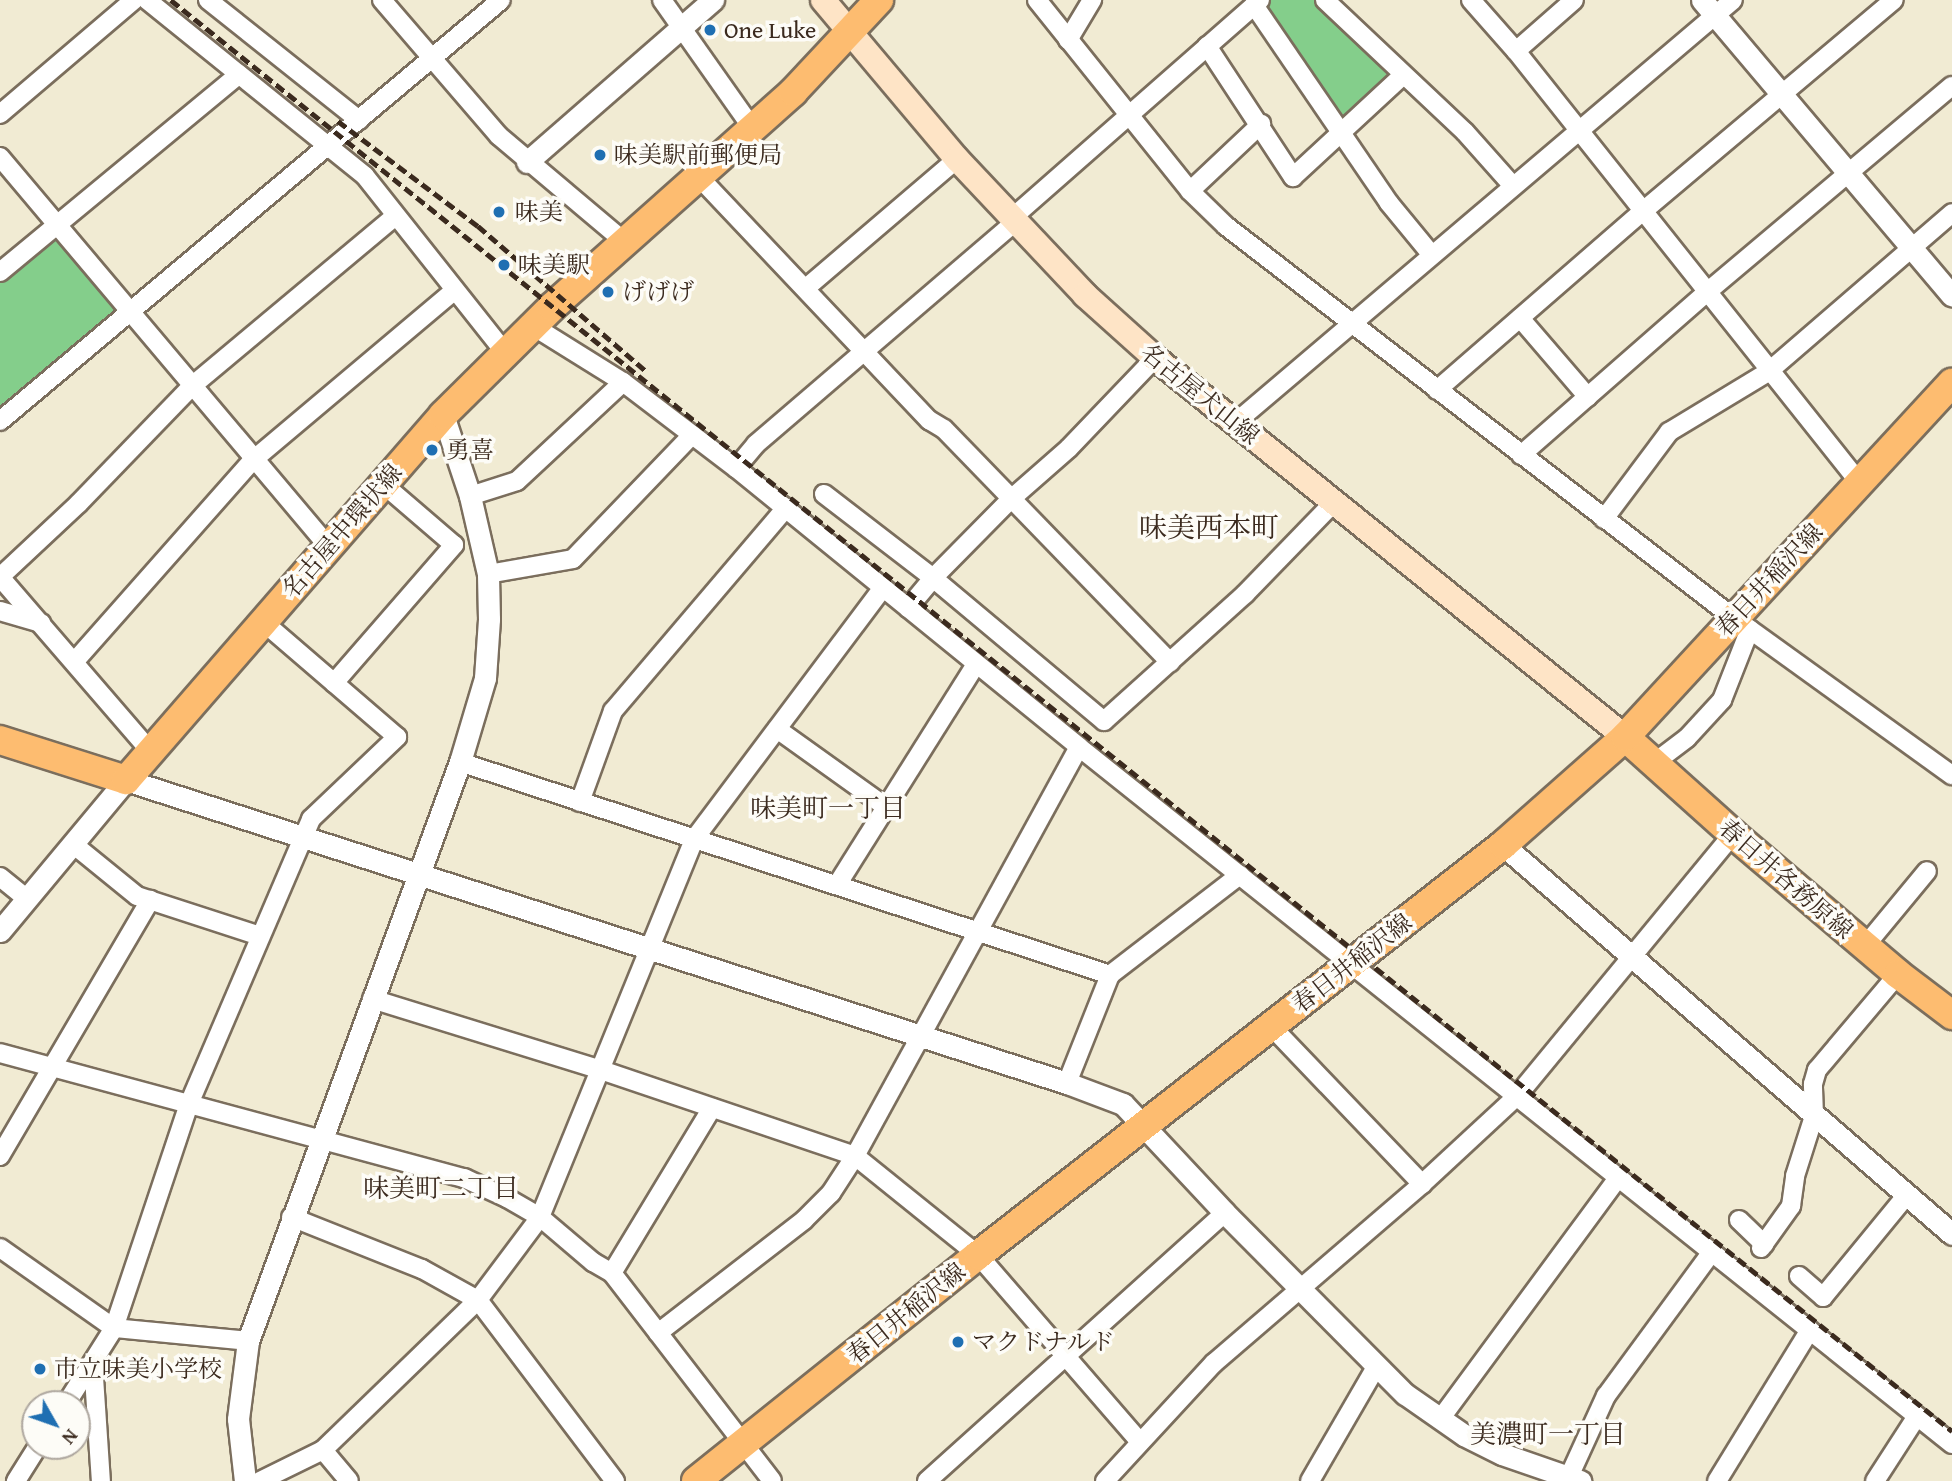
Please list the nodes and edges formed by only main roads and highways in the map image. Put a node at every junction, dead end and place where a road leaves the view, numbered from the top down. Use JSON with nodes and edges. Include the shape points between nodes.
{"nodes":[{"id":1,"x":823,"y":0,"type":"edge"},
{"id":2,"x":879,"y":0,"type":"edge"},
{"id":3,"x":850,"y":33,"type":"junction"},
{"id":4,"x":1952,"y":383,"type":"edge"},
{"id":5,"x":1625,"y":737,"type":"junction"},
{"id":6,"x":0,"y":740,"type":"edge"},
{"id":7,"x":1952,"y":1015,"type":"edge"},
{"id":8,"x":696,"y":1481,"type":"edge"}],
"edges":[{"from":1,"to":3,"type":"main road","name":"名古屋犬山線"},
{"from":2,"to":3,"type":"main road","name":"名古屋中環状線"},
{"from":3,"to":5,"type":"main road","name":"名古屋犬山線","via":[[957,159],[1085,295],[1155,358]]},
{"from":3,"to":6,"type":"main road","name":"名古屋中環状線","via":[[793,92],[533,326],[443,415],[126,780]]},
{"from":4,"to":5,"type":"main road","name":"春日井稲沢線","via":[[1859,482],[1742,624]]},
{"from":5,"to":7,"type":"main road","name":"春日井各務原線","via":[[1733,834]]},
{"from":5,"to":8,"type":"main road","name":"春日井稲沢線","via":[[1503,845]]}]}
